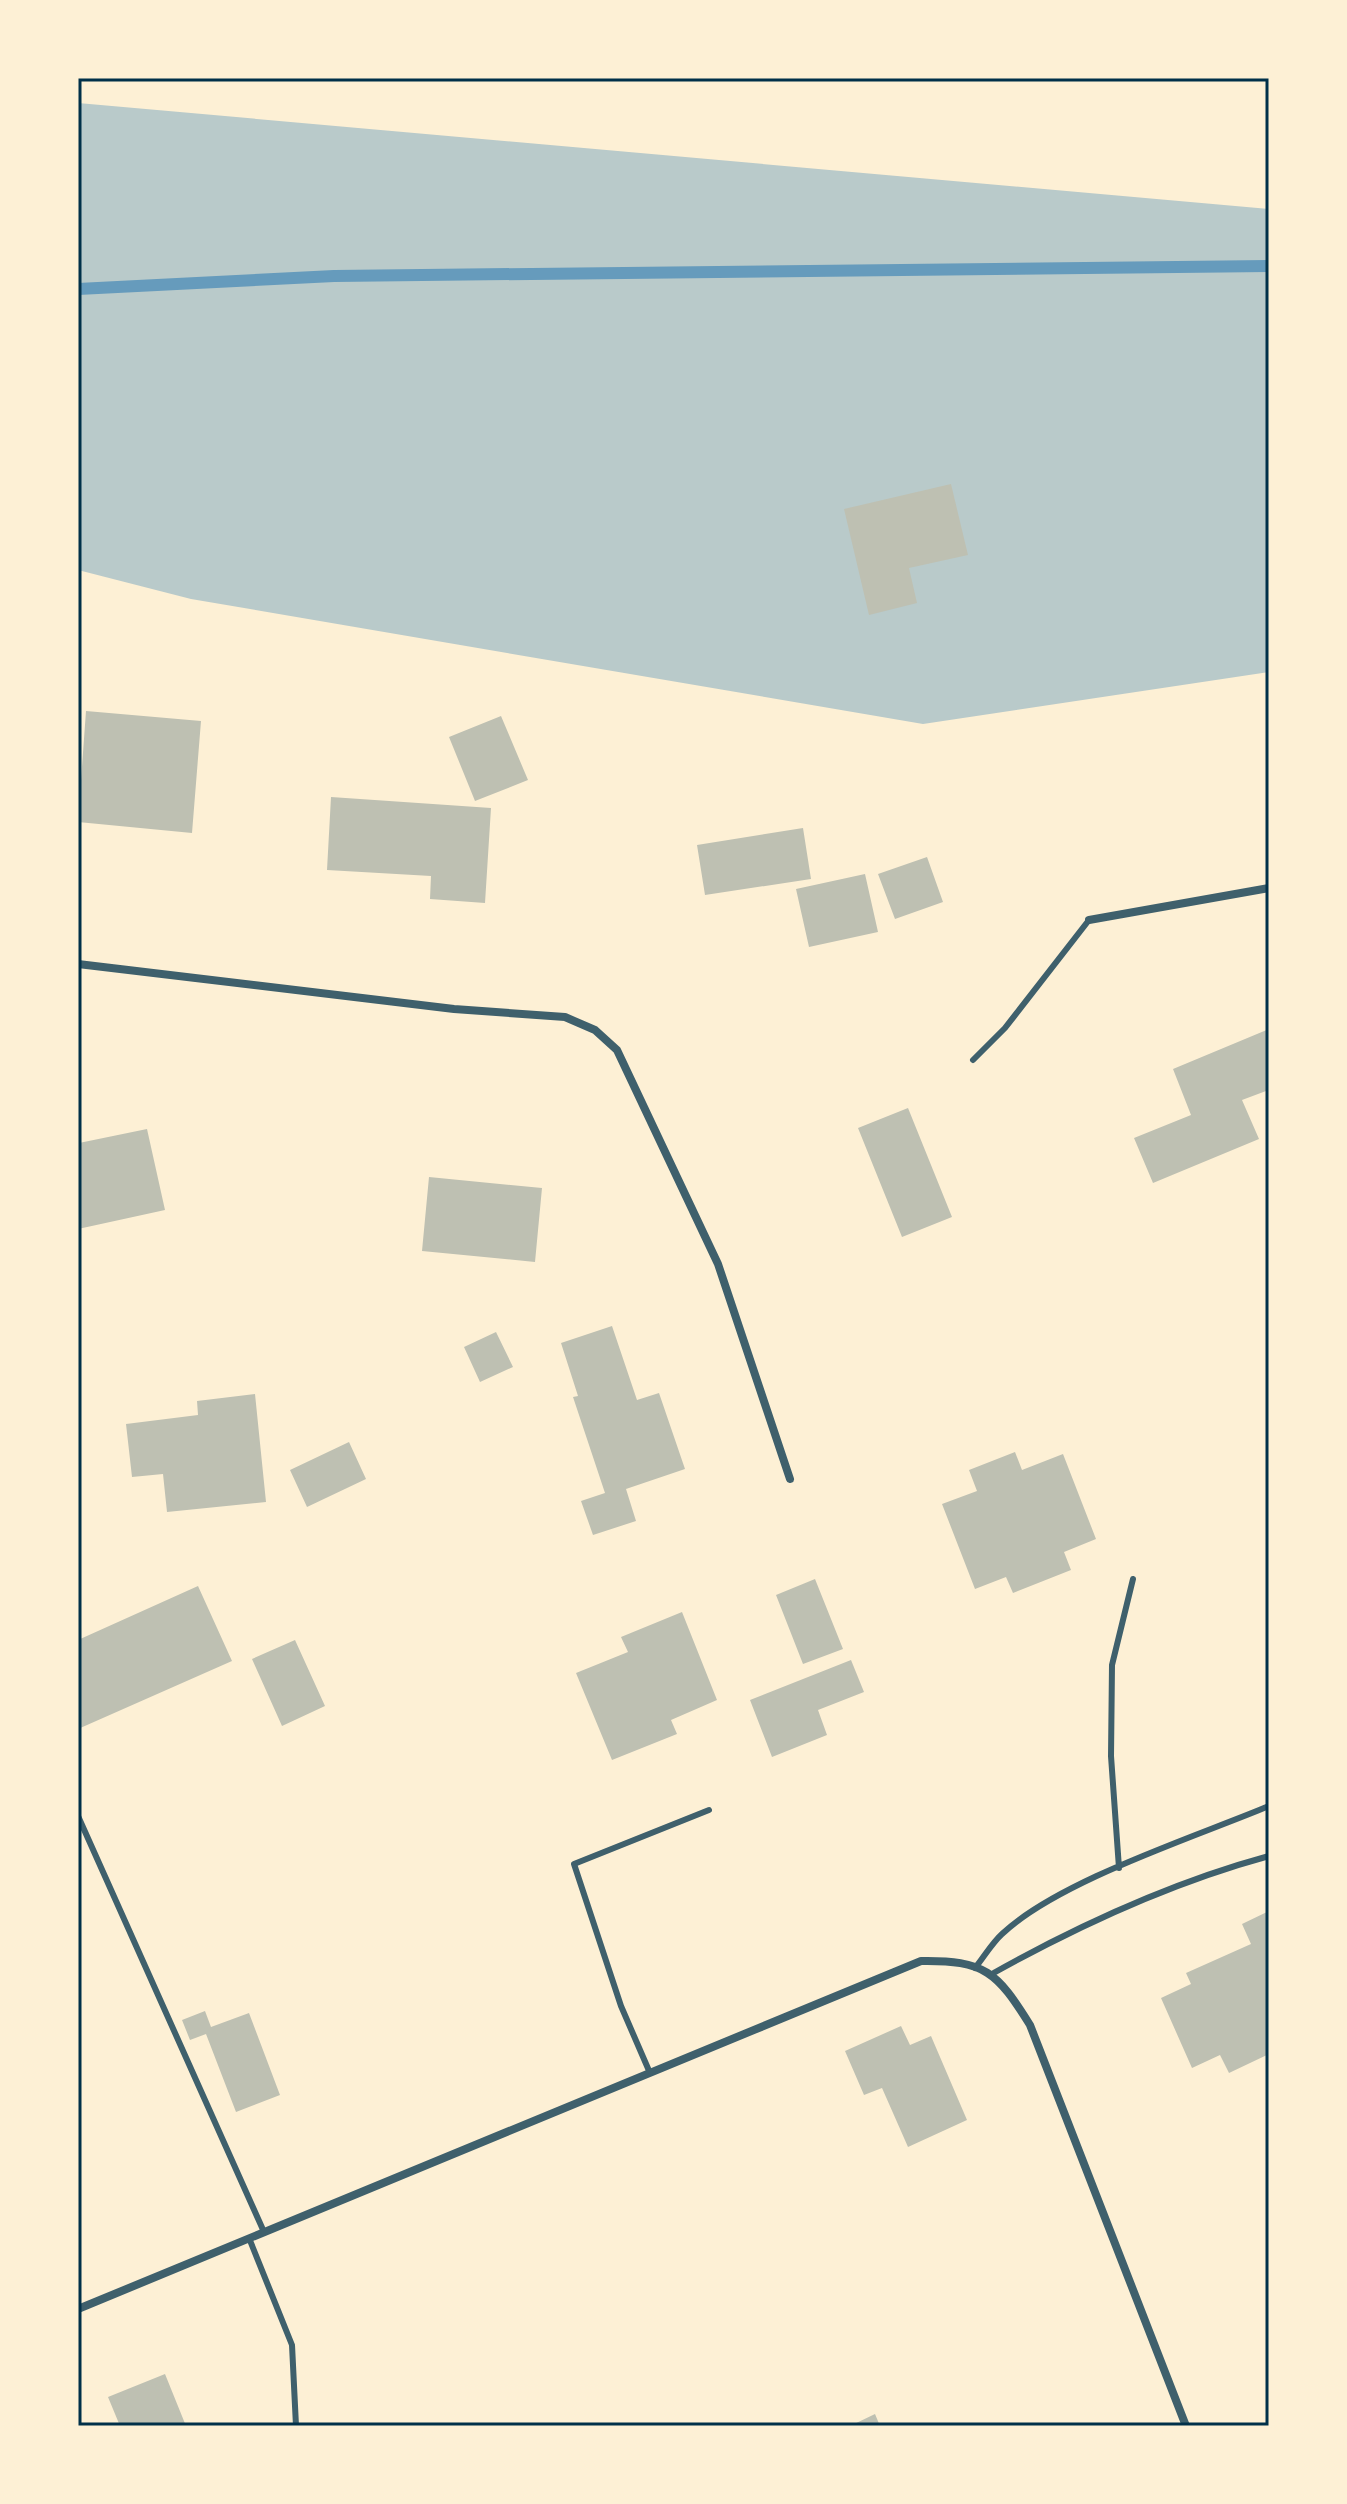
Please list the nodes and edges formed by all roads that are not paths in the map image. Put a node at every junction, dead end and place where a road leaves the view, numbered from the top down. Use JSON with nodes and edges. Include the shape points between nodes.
{"nodes":[{"id":1,"x":1269,"y":888,"type":"edge"},
{"id":2,"x":1089,"y":920,"type":"joint"},
{"id":3,"x":78,"y":964,"type":"edge"},
{"id":4,"x":973,"y":1060,"type":"dead end"},
{"id":5,"x":790,"y":1479,"type":"dead end"},
{"id":6,"x":1133,"y":1579,"type":"dead end"},
{"id":7,"x":1269,"y":1806,"type":"edge"},
{"id":8,"x":709,"y":1810,"type":"dead end"},
{"id":9,"x":78,"y":1816,"type":"edge"},
{"id":10,"x":1269,"y":1856,"type":"edge"},
{"id":11,"x":1119,"y":1868,"type":"junction"},
{"id":12,"x":975,"y":1968,"type":"junction"},
{"id":13,"x":990,"y":1975,"type":"junction"},
{"id":14,"x":650,"y":2073,"type":"junction"},
{"id":15,"x":264,"y":2232,"type":"junction"},
{"id":16,"x":249,"y":2238,"type":"junction"},
{"id":17,"x":78,"y":2309,"type":"edge"},
{"id":18,"x":296,"y":2426,"type":"edge"},
{"id":19,"x":1186,"y":2426,"type":"edge"}],
"edges":[{"from":1,"to":2,"type":"street"},
{"from":2,"to":4,"type":"lane","via":[[1005,1028]]},
{"from":3,"to":5,"type":"street","via":[[454,1009],[526,1011],[565,1017],[595,1030],[617,1050],[718,1264]]},
{"from":6,"to":11,"type":"lane","via":[[1112,1665],[1111,1756]]},
{"from":7,"to":11,"type":"lane"},
{"from":8,"to":14,"type":"lane","via":[[574,1864],[621,2006]]},
{"from":9,"to":15,"type":"lane"},
{"from":10,"to":13,"type":"lane","via":[[1145,1898],[1059,1936]]},
{"from":11,"to":12,"type":"lane","via":[[1038,1908],[1001,1934]]},
{"from":12,"to":13,"type":"street"},
{"from":12,"to":14,"type":"street","via":[[960,1961],[921,1961]]},
{"from":13,"to":19,"type":"street","via":[[1003,1982],[1030,2025]]},
{"from":14,"to":15,"type":"street"},
{"from":15,"to":16,"type":"street"},
{"from":16,"to":17,"type":"street"},
{"from":16,"to":18,"type":"lane","via":[[292,2345]]}]}
